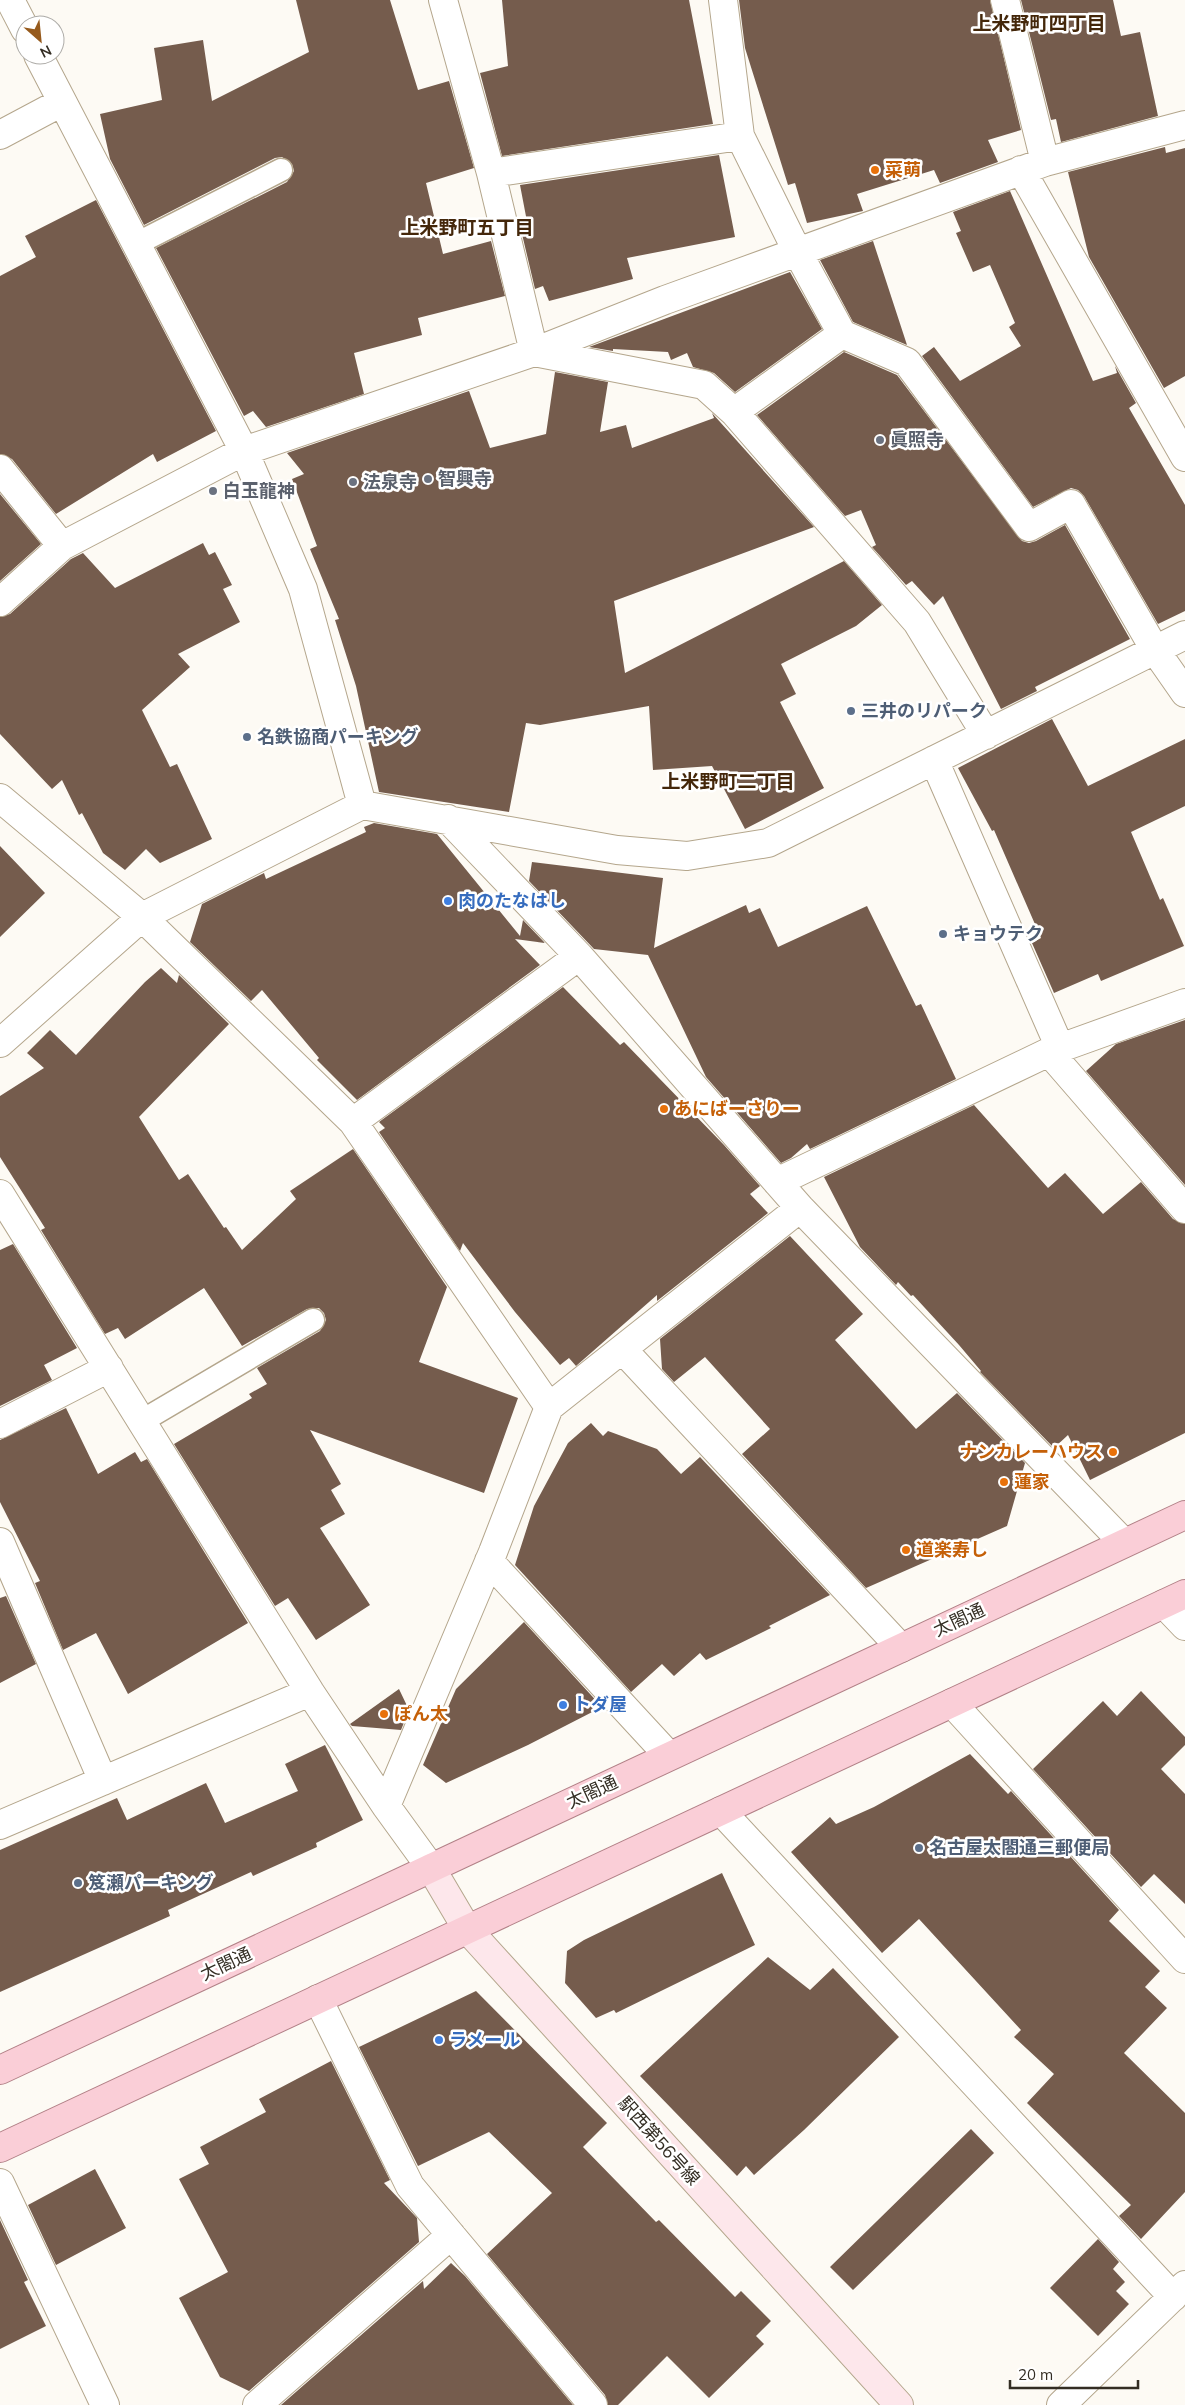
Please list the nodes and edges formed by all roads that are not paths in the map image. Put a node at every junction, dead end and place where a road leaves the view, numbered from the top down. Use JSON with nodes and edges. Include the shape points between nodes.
{"nodes":[{"id":1,"x":10,"y":0,"type":"edge"},
{"id":2,"x":443,"y":0,"type":"edge"},
{"id":3,"x":723,"y":0,"type":"edge"},
{"id":4,"x":1005,"y":0,"type":"edge"},
{"id":5,"x":18,"y":15,"type":"edge"},
{"id":6,"x":43,"y":65,"type":"edge"},
{"id":7,"x":62,"y":102,"type":"junction"},
{"id":8,"x":1185,"y":125,"type":"edge"},
{"id":9,"x":0,"y":135,"type":"edge"},
{"id":10,"x":740,"y":136,"type":"junction"},
{"id":11,"x":1033,"y":166,"type":"junction"},
{"id":12,"x":281,"y":170,"type":"dead end"},
{"id":13,"x":491,"y":173,"type":"junction"},
{"id":14,"x":136,"y":244,"type":"junction"},
{"id":15,"x":797,"y":251,"type":"junction"},
{"id":16,"x":842,"y":334,"type":"junction"},
{"id":17,"x":534,"y":352,"type":"junction"},
{"id":18,"x":734,"y":412,"type":"junction"},
{"id":19,"x":244,"y":450,"type":"junction"},
{"id":20,"x":1185,"y":457,"type":"edge"},
{"id":21,"x":0,"y":469,"type":"edge"},
{"id":22,"x":62,"y":546,"type":"junction"},
{"id":23,"x":0,"y":602,"type":"edge"},
{"id":24,"x":1185,"y":635,"type":"edge"},
{"id":25,"x":1155,"y":650,"type":"junction"},
{"id":26,"x":1185,"y":693,"type":"edge"},
{"id":27,"x":986,"y":735,"type":"junction"},
{"id":28,"x":934,"y":760,"type":"junction"},
{"id":29,"x":0,"y":798,"type":"edge"},
{"id":30,"x":362,"y":805,"type":"junction"},
{"id":31,"x":448,"y":819,"type":"junction"},
{"id":32,"x":142,"y":917,"type":"junction"},
{"id":33,"x":579,"y":956,"type":"junction"},
{"id":34,"x":1185,"y":1003,"type":"edge"},
{"id":35,"x":0,"y":1043,"type":"edge"},
{"id":36,"x":1055,"y":1050,"type":"junction"},
{"id":37,"x":353,"y":1122,"type":"junction"},
{"id":38,"x":777,"y":1182,"type":"junction"},
{"id":39,"x":0,"y":1194,"type":"edge"},
{"id":40,"x":800,"y":1208,"type":"junction"},
{"id":41,"x":1185,"y":1209,"type":"edge"},
{"id":42,"x":312,"y":1320,"type":"dead end"},
{"id":43,"x":623,"y":1350,"type":"junction"},
{"id":44,"x":109,"y":1368,"type":"junction"},
{"id":45,"x":548,"y":1406,"type":"junction"},
{"id":46,"x":142,"y":1421,"type":"junction"},
{"id":47,"x":0,"y":1424,"type":"edge"},
{"id":48,"x":1185,"y":1515,"type":"edge"},
{"id":49,"x":0,"y":1542,"type":"edge"},
{"id":50,"x":1124,"y":1543,"type":"junction"},
{"id":51,"x":489,"y":1561,"type":"junction"},
{"id":52,"x":1175,"y":1599,"type":"edge"},
{"id":53,"x":1185,"y":1626,"type":"edge"},
{"id":54,"x":901,"y":1648,"type":"junction"},
{"id":55,"x":310,"y":1692,"type":"junction"},
{"id":56,"x":952,"y":1703,"type":"junction"},
{"id":57,"x":669,"y":1756,"type":"junction"},
{"id":58,"x":103,"y":1781,"type":"junction"},
{"id":59,"x":386,"y":1806,"type":"junction"},
{"id":60,"x":721,"y":1811,"type":"junction"},
{"id":61,"x":0,"y":1825,"type":"edge"},
{"id":62,"x":431,"y":1868,"type":"junction"},
{"id":63,"x":467,"y":1929,"type":"junction"},
{"id":64,"x":1185,"y":1959,"type":"edge"},
{"id":65,"x":318,"y":1999,"type":"junction"},
{"id":66,"x":0,"y":2070,"type":"edge"},
{"id":67,"x":0,"y":2148,"type":"edge"},
{"id":68,"x":0,"y":2183,"type":"edge"},
{"id":69,"x":451,"y":2235,"type":"junction"},
{"id":70,"x":1179,"y":2291,"type":"edge"},
{"id":71,"x":105,"y":2405,"type":"edge"},
{"id":72,"x":257,"y":2405,"type":"edge"},
{"id":73,"x":593,"y":2405,"type":"edge"},
{"id":74,"x":899,"y":2405,"type":"edge"},
{"id":75,"x":1061,"y":2405,"type":"edge"}],
"edges":[{"from":1,"to":5,"type":"street"},
{"from":2,"to":13,"type":"street"},
{"from":3,"to":10,"type":"street"},
{"from":4,"to":11,"type":"street"},
{"from":6,"to":7,"type":"street"},
{"from":7,"to":9,"type":"street"},
{"from":7,"to":14,"type":"street"},
{"from":8,"to":11,"type":"street"},
{"from":10,"to":13,"type":"street"},
{"from":10,"to":15,"type":"street"},
{"from":11,"to":15,"type":"street"},
{"from":11,"to":20,"type":"street"},
{"from":12,"to":14,"type":"lane"},
{"from":13,"to":17,"type":"street"},
{"from":14,"to":19,"type":"street"},
{"from":15,"to":16,"type":"street"},
{"from":15,"to":17,"type":"street"},
{"from":16,"to":18,"type":"street"},
{"from":16,"to":25,"type":"street","via":[[907,362],[1029,527],[1071,504]]},
{"from":17,"to":18,"type":"street","via":[[704,385]]},
{"from":17,"to":19,"type":"street"},
{"from":18,"to":27,"type":"street","via":[[916,622]]},
{"from":19,"to":22,"type":"street"},
{"from":19,"to":30,"type":"street","via":[[303,589]]},
{"from":21,"to":22,"type":"street"},
{"from":22,"to":23,"type":"street"},
{"from":24,"to":25,"type":"street"},
{"from":25,"to":26,"type":"street"},
{"from":25,"to":27,"type":"street"},
{"from":27,"to":28,"type":"street"},
{"from":28,"to":31,"type":"street","via":[[768,843],[687,856],[617,850]]},
{"from":28,"to":36,"type":"street"},
{"from":29,"to":32,"type":"street"},
{"from":30,"to":31,"type":"street"},
{"from":30,"to":32,"type":"street"},
{"from":31,"to":33,"type":"street"},
{"from":32,"to":35,"type":"street"},
{"from":32,"to":37,"type":"street"},
{"from":33,"to":37,"type":"street"},
{"from":33,"to":38,"type":"street"},
{"from":34,"to":36,"type":"street"},
{"from":36,"to":38,"type":"street"},
{"from":36,"to":41,"type":"street"},
{"from":37,"to":45,"type":"street"},
{"from":38,"to":40,"type":"street"},
{"from":39,"to":44,"type":"street"},
{"from":40,"to":43,"type":"street"},
{"from":40,"to":50,"type":"street"},
{"from":42,"to":46,"type":"lane"},
{"from":43,"to":45,"type":"street"},
{"from":43,"to":54,"type":"street"},
{"from":44,"to":46,"type":"street"},
{"from":44,"to":47,"type":"street"},
{"from":45,"to":51,"type":"street"},
{"from":46,"to":55,"type":"street"},
{"from":48,"to":50,"type":"main road","name":"太閤通"},
{"from":49,"to":58,"type":"street"},
{"from":50,"to":54,"type":"main road","name":"太閤通"},
{"from":51,"to":57,"type":"street"},
{"from":51,"to":59,"type":"street"},
{"from":52,"to":53,"type":"street"},
{"from":52,"to":56,"type":"main road"},
{"from":54,"to":57,"type":"main road","name":"太閤通"},
{"from":55,"to":58,"type":"street"},
{"from":55,"to":59,"type":"street"},
{"from":56,"to":60,"type":"main road"},
{"from":56,"to":64,"type":"street"},
{"from":57,"to":62,"type":"main road","name":"太閤通"},
{"from":58,"to":61,"type":"street"},
{"from":59,"to":62,"type":"street"},
{"from":60,"to":63,"type":"main road"},
{"from":60,"to":70,"type":"street"},
{"from":62,"to":63,"type":"street","name":"駅西第56号線"},
{"from":62,"to":66,"type":"main road","name":"太閤通"},
{"from":63,"to":65,"type":"main road"},
{"from":63,"to":74,"type":"street","name":"駅西第56号線"},
{"from":65,"to":67,"type":"main road"},
{"from":65,"to":69,"type":"street","via":[[410,2186]]},
{"from":68,"to":71,"type":"street"},
{"from":69,"to":72,"type":"street"},
{"from":69,"to":73,"type":"street"},
{"from":70,"to":75,"type":"street"}]}
